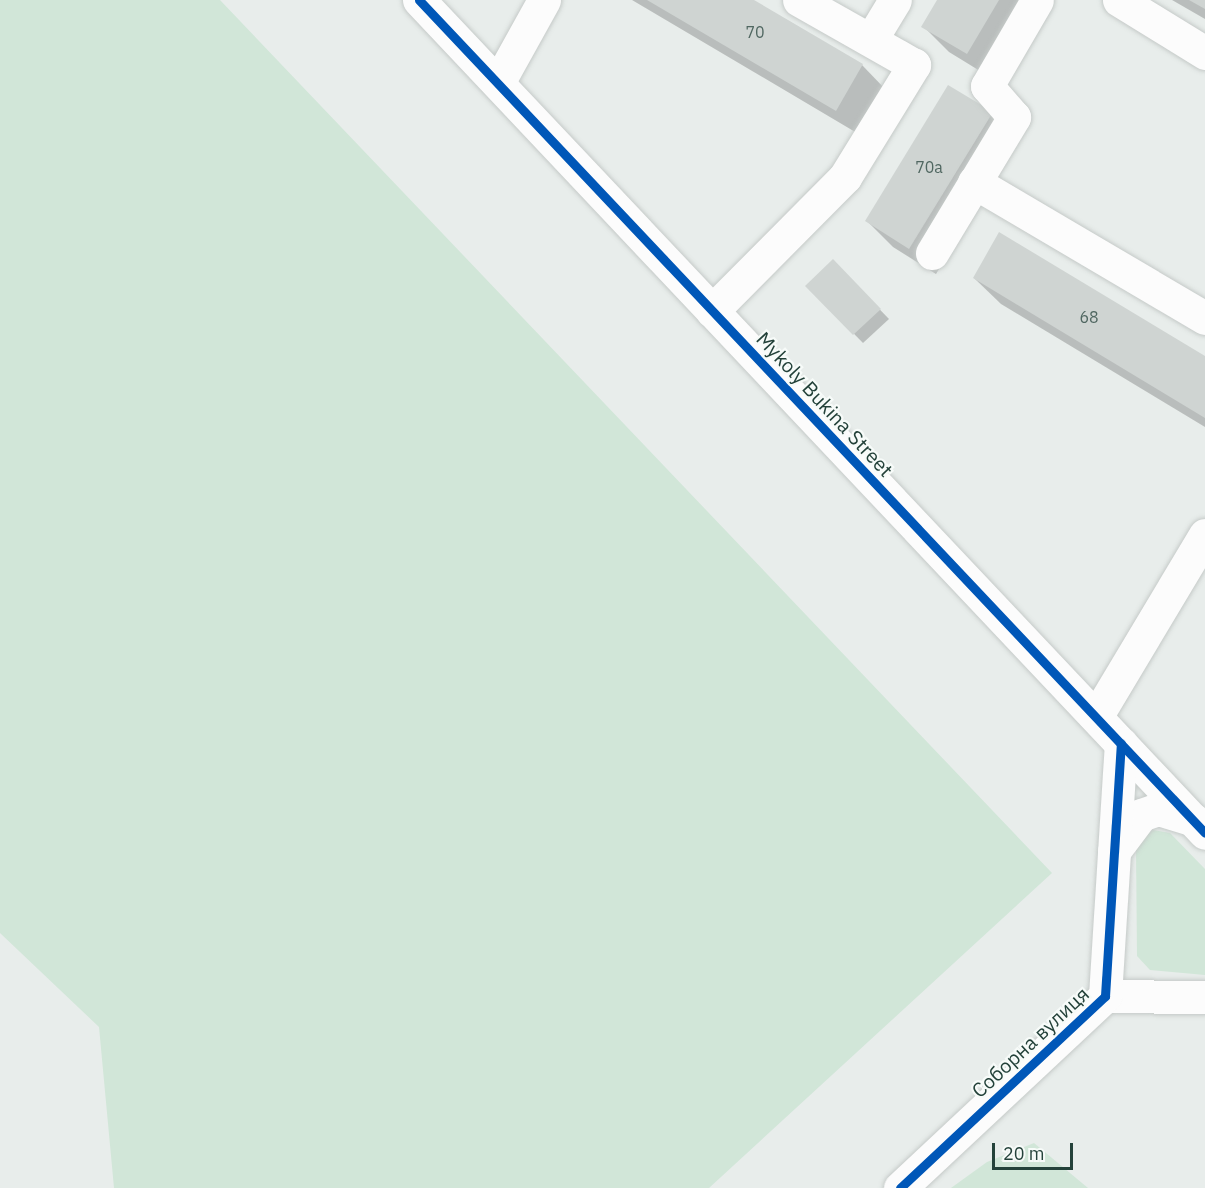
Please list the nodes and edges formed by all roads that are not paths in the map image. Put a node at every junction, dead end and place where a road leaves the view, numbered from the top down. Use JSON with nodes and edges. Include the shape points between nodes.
{"nodes":[{"id":1,"x":419,"y":0,"type":"edge"},
{"id":2,"x":544,"y":0,"type":"edge"},
{"id":3,"x":799,"y":0,"type":"edge"},
{"id":4,"x":895,"y":0,"type":"edge"},
{"id":5,"x":1038,"y":0,"type":"edge"},
{"id":6,"x":1119,"y":0,"type":"edge"},
{"id":7,"x":872,"y":38,"type":"junction"},
{"id":8,"x":1205,"y":53,"type":"edge"},
{"id":9,"x":498,"y":83,"type":"junction"},
{"id":10,"x":974,"y":182,"type":"junction"},
{"id":11,"x":932,"y":253,"type":"dead end"},
{"id":12,"x":712,"y":310,"type":"junction"},
{"id":13,"x":1205,"y":318,"type":"edge"},
{"id":14,"x":1205,"y":535,"type":"edge"},
{"id":15,"x":1096,"y":717,"type":"junction"},
{"id":16,"x":1121,"y":744,"type":"junction"},
{"id":17,"x":1199,"y":826,"type":"edge"},
{"id":18,"x":1114,"y":851,"type":"junction"},
{"id":19,"x":1105,"y":996,"type":"junction"},
{"id":20,"x":1205,"y":998,"type":"edge"},
{"id":21,"x":900,"y":1188,"type":"edge"}],
"edges":[{"from":1,"to":9,"type":"street","name":"Mykoly Bukina Street"},
{"from":2,"to":9,"type":"street"},
{"from":3,"to":7,"type":"street"},
{"from":4,"to":7,"type":"street"},
{"from":5,"to":10,"type":"street","via":[[987,86],[1014,117]]},
{"from":6,"to":8,"type":"street"},
{"from":7,"to":12,"type":"street","via":[[914,65],[845,177]]},
{"from":9,"to":12,"type":"street","name":"Mykoly Bukina Street"},
{"from":10,"to":11,"type":"street"},
{"from":10,"to":13,"type":"street"},
{"from":12,"to":15,"type":"street","name":"Mykoly Bukina Street"},
{"from":14,"to":15,"type":"street"},
{"from":15,"to":16,"type":"street","name":"Mykoly Bukina Street"},
{"from":16,"to":17,"type":"street","name":"Mykoly Bukina Street"},
{"from":16,"to":18,"type":"street","name":"Соборна вулиця"},
{"from":17,"to":18,"type":"street","via":[[1158,809],[1141,815]]},
{"from":18,"to":19,"type":"street","name":"Соборна вулиця"},
{"from":19,"to":20,"type":"street","name":"Соборна вулиця"},
{"from":19,"to":21,"type":"street","name":"Соборна вулиця"}]}
